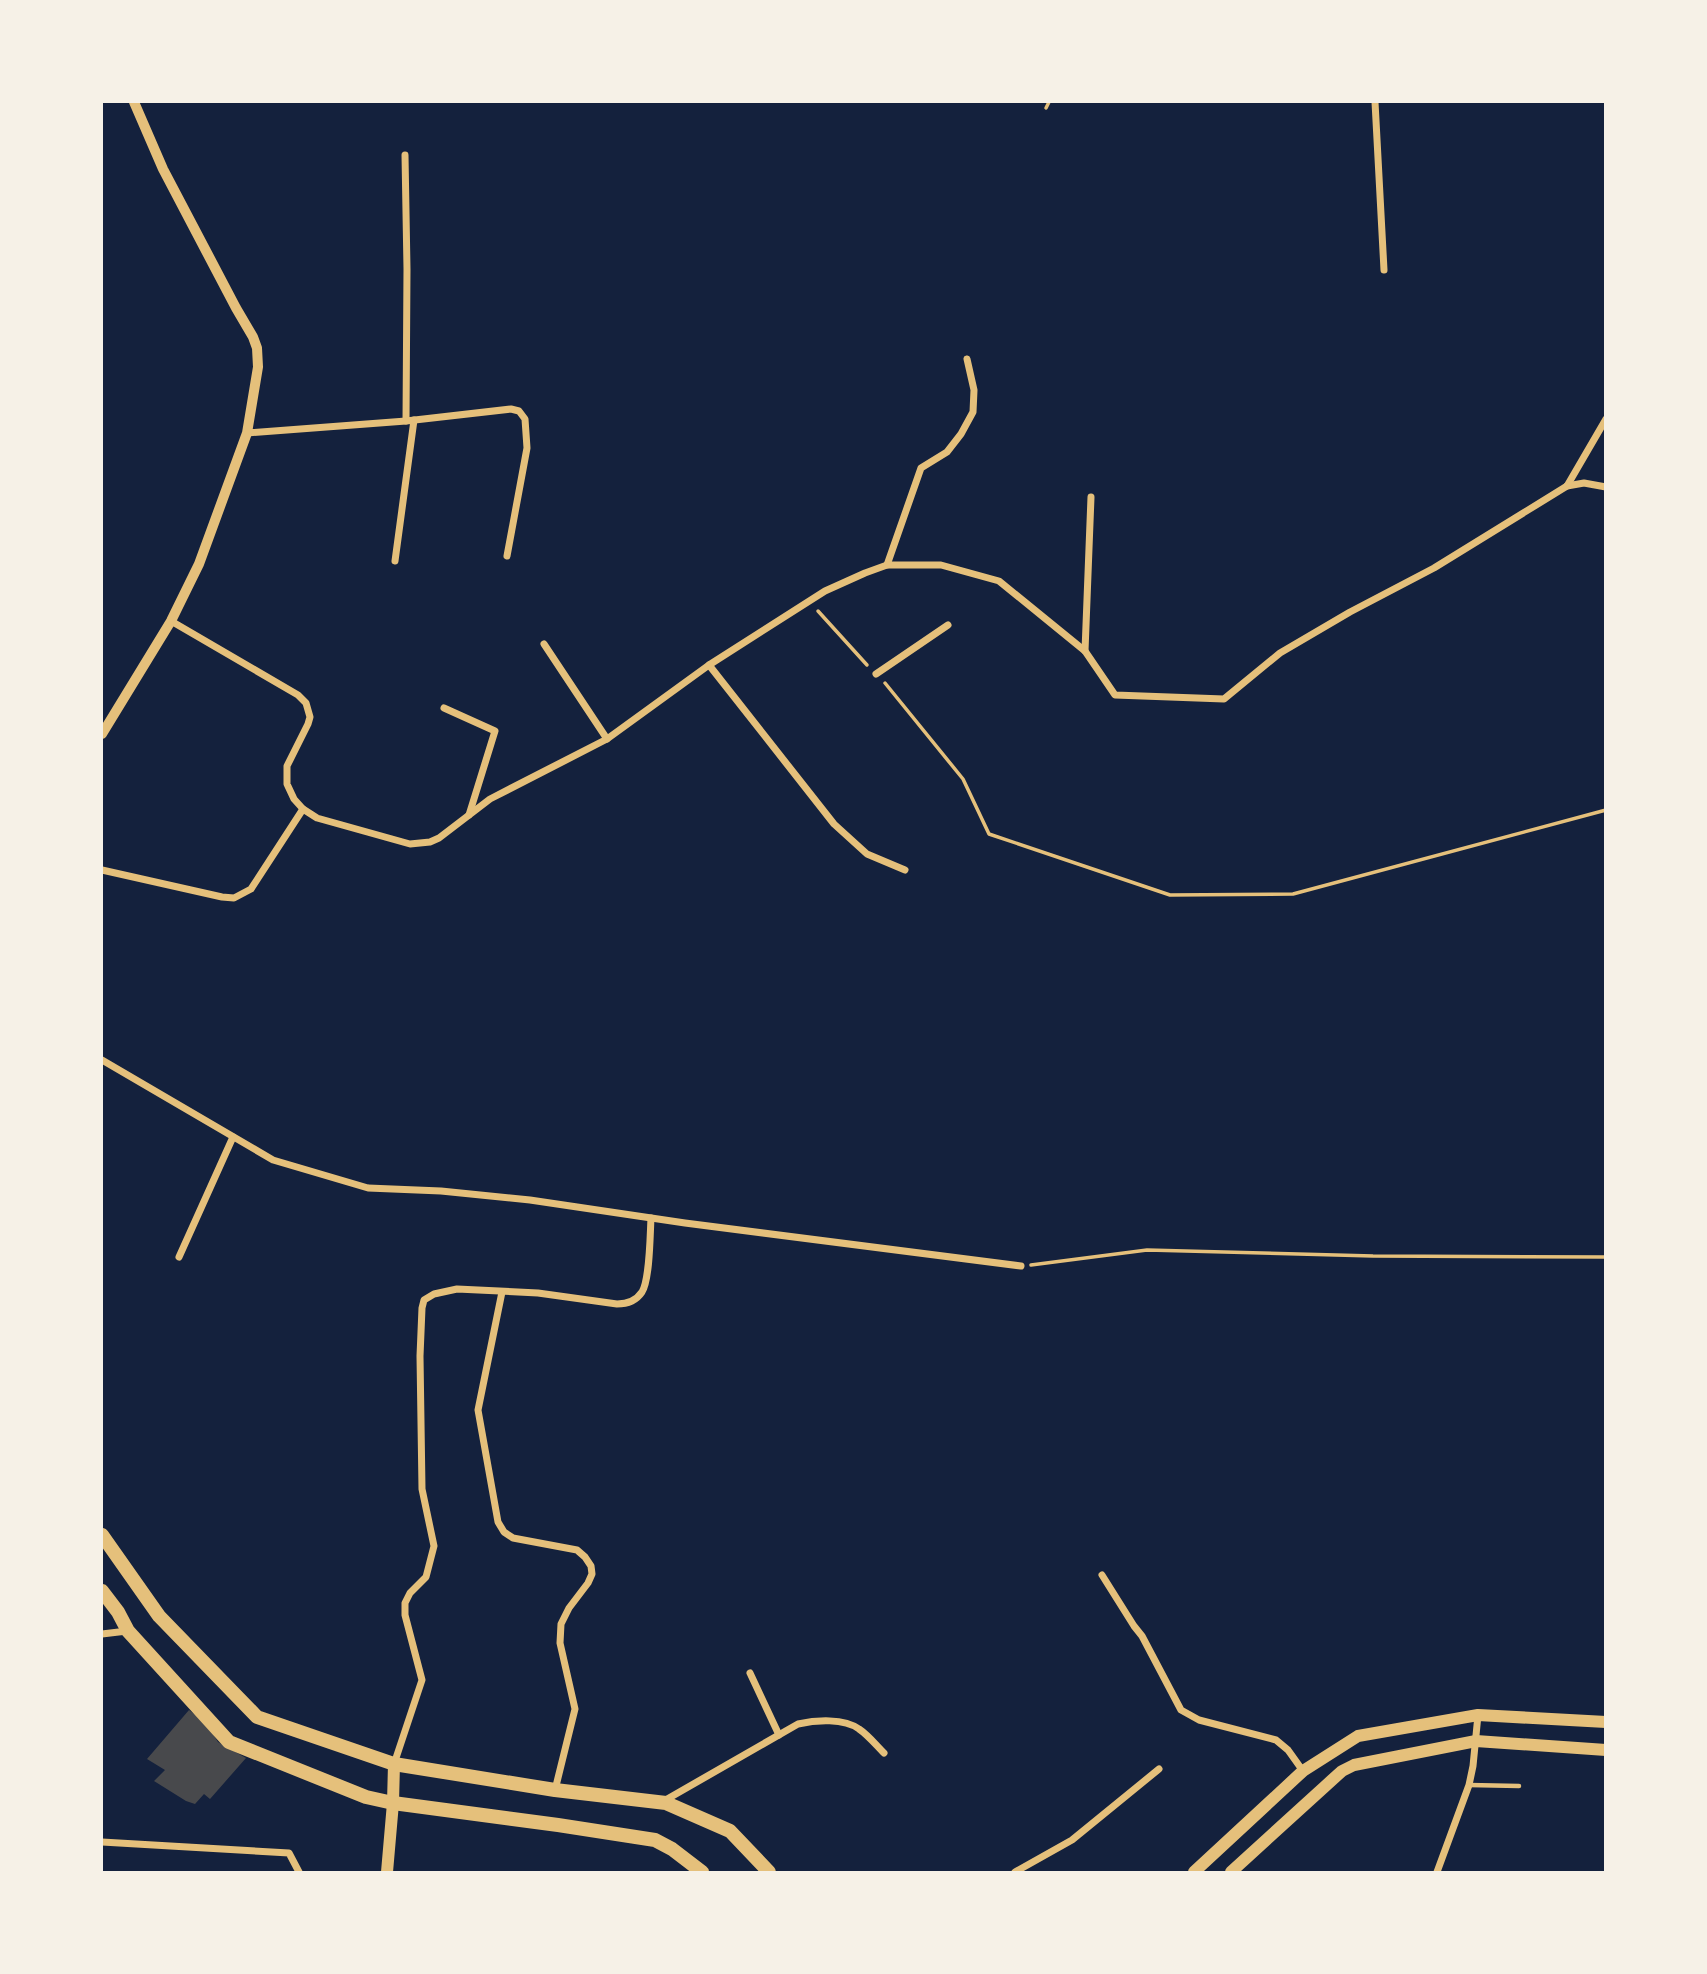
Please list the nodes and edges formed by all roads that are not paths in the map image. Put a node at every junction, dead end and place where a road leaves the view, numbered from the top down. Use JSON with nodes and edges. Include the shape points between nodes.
{"nodes":[{"id":1,"x":134,"y":102,"type":"edge"},
{"id":2,"x":1375,"y":102,"type":"edge"},
{"id":3,"x":405,"y":155,"type":"dead end"},
{"id":4,"x":1384,"y":270,"type":"dead end"},
{"id":5,"x":967,"y":359,"type":"dead end"},
{"id":6,"x":1605,"y":419,"type":"edge"},
{"id":7,"x":410,"y":421,"type":"junction"},
{"id":8,"x":247,"y":433,"type":"junction"},
{"id":9,"x":1567,"y":486,"type":"junction"},
{"id":10,"x":1605,"y":487,"type":"edge"},
{"id":11,"x":1091,"y":497,"type":"dead end"},
{"id":12,"x":507,"y":556,"type":"dead end"},
{"id":13,"x":395,"y":561,"type":"dead end"},
{"id":14,"x":887,"y":565,"type":"junction"},
{"id":15,"x":171,"y":621,"type":"junction"},
{"id":16,"x":948,"y":625,"type":"dead end"},
{"id":17,"x":544,"y":643,"type":"dead end"},
{"id":18,"x":1085,"y":651,"type":"junction"},
{"id":19,"x":709,"y":665,"type":"junction"},
{"id":20,"x":876,"y":674,"type":"road end"},
{"id":21,"x":444,"y":708,"type":"dead end"},
{"id":22,"x":102,"y":734,"type":"edge"},
{"id":23,"x":607,"y":739,"type":"junction"},
{"id":24,"x":303,"y":809,"type":"junction"},
{"id":25,"x":469,"y":815,"type":"junction"},
{"id":26,"x":102,"y":870,"type":"edge"},
{"id":27,"x":905,"y":870,"type":"dead end"},
{"id":28,"x":102,"y":1060,"type":"edge"},
{"id":29,"x":233,"y":1137,"type":"junction"},
{"id":30,"x":651,"y":1218,"type":"junction"},
{"id":31,"x":179,"y":1257,"type":"dead end"},
{"id":32,"x":1021,"y":1266,"type":"road end"},
{"id":33,"x":502,"y":1292,"type":"junction"},
{"id":34,"x":102,"y":1535,"type":"edge"},
{"id":35,"x":1102,"y":1574,"type":"dead end"},
{"id":36,"x":102,"y":1591,"type":"edge"},
{"id":37,"x":128,"y":1631,"type":"junction"},
{"id":38,"x":102,"y":1634,"type":"edge"},
{"id":39,"x":750,"y":1673,"type":"dead end"},
{"id":40,"x":1478,"y":1715,"type":"junction"},
{"id":41,"x":1605,"y":1722,"type":"edge"},
{"id":42,"x":779,"y":1735,"type":"junction"},
{"id":43,"x":1476,"y":1741,"type":"junction"},
{"id":44,"x":1605,"y":1750,"type":"edge"},
{"id":45,"x":884,"y":1753,"type":"dead end"},
{"id":46,"x":394,"y":1764,"type":"junction"},
{"id":47,"x":1159,"y":1769,"type":"dead end"},
{"id":48,"x":1303,"y":1770,"type":"junction"},
{"id":49,"x":1469,"y":1785,"type":"junction"},
{"id":50,"x":1519,"y":1786,"type":"dead end"},
{"id":51,"x":555,"y":1790,"type":"junction"},
{"id":52,"x":393,"y":1803,"type":"junction"},
{"id":53,"x":662,"y":1803,"type":"junction"},
{"id":54,"x":102,"y":1842,"type":"edge"},
{"id":55,"x":299,"y":1872,"type":"edge"},
{"id":56,"x":386,"y":1872,"type":"edge"},
{"id":57,"x":702,"y":1872,"type":"edge"},
{"id":58,"x":769,"y":1872,"type":"edge"},
{"id":59,"x":1015,"y":1872,"type":"edge"},
{"id":60,"x":1194,"y":1872,"type":"edge"},
{"id":61,"x":1231,"y":1872,"type":"edge"},
{"id":62,"x":1437,"y":1872,"type":"edge"}],
"edges":[{"from":1,"to":8,"type":"street","via":[[163,169],[257,348]]},
{"from":2,"to":4,"type":"street"},
{"from":3,"to":7,"type":"street"},
{"from":5,"to":14,"type":"street","via":[[973,412],[947,452],[921,468]]},
{"from":6,"to":9,"type":"street"},
{"from":7,"to":8,"type":"street"},
{"from":7,"to":12,"type":"street","via":[[511,409],[522,413],[527,448]]},
{"from":7,"to":13,"type":"street"},
{"from":8,"to":15,"type":"street","via":[[199,564]]},
{"from":9,"to":10,"type":"street"},
{"from":9,"to":18,"type":"street","via":[[1434,568],[1280,653],[1224,699],[1115,695]]},
{"from":11,"to":18,"type":"street"},
{"from":14,"to":18,"type":"street","via":[[942,565],[999,581]]},
{"from":14,"to":19,"type":"street","via":[[825,591]]},
{"from":15,"to":22,"type":"street"},
{"from":15,"to":24,"type":"street","via":[[306,703],[309,720],[286,775],[289,789]]},
{"from":16,"to":20,"type":"street"},
{"from":17,"to":23,"type":"street"},
{"from":19,"to":23,"type":"street"},
{"from":19,"to":27,"type":"street","via":[[834,824],[867,854]]},
{"from":21,"to":25,"type":"street","via":[[495,731]]},
{"from":23,"to":25,"type":"street","via":[[490,799]]},
{"from":24,"to":25,"type":"street","via":[[317,818],[410,845],[430,842]]},
{"from":24,"to":26,"type":"street","via":[[255,884],[234,898]]},
{"from":28,"to":29,"type":"street"},
{"from":29,"to":30,"type":"street","via":[[272,1160],[368,1188],[530,1200]]},
{"from":29,"to":31,"type":"street"},
{"from":30,"to":32,"type":"street"},
{"from":30,"to":33,"type":"street","via":[[646,1282],[634,1300],[617,1304]]},
{"from":33,"to":46,"type":"street","via":[[457,1289],[431,1295],[422,1306],[422,1489],[434,1546],[426,1577],[405,1603],[422,1680]]},
{"from":33,"to":51,"type":"street","via":[[478,1410],[498,1521],[513,1538],[577,1550],[591,1570],[589,1583],[561,1624],[575,1709]]},
{"from":34,"to":46,"type":"main road","via":[[159,1616],[257,1717]]},
{"from":35,"to":48,"type":"street","via":[[1181,1710],[1199,1720],[1276,1740]]},
{"from":36,"to":37,"type":"main road"},
{"from":37,"to":38,"type":"street"},
{"from":37,"to":52,"type":"main road","via":[[229,1742],[366,1797]]},
{"from":39,"to":42,"type":"street"},
{"from":40,"to":41,"type":"main road"},
{"from":40,"to":43,"type":"street"},
{"from":40,"to":48,"type":"main road","via":[[1358,1736]]},
{"from":42,"to":45,"type":"street","via":[[808,1721],[848,1724]]},
{"from":42,"to":53,"type":"street"},
{"from":43,"to":44,"type":"main road"},
{"from":43,"to":49,"type":"street"},
{"from":43,"to":61,"type":"main road","via":[[1342,1771]]},
{"from":46,"to":51,"type":"main road"},
{"from":46,"to":52,"type":"main road"},
{"from":47,"to":59,"type":"street","via":[[1072,1840]]},
{"from":48,"to":60,"type":"main road"},
{"from":49,"to":50,"type":"lane"},
{"from":49,"to":62,"type":"street"},
{"from":51,"to":53,"type":"main road"},
{"from":52,"to":56,"type":"main road"},
{"from":52,"to":57,"type":"main road","via":[[656,1840]]},
{"from":53,"to":58,"type":"main road","via":[[730,1831]]},
{"from":54,"to":55,"type":"street","via":[[289,1853]]}]}
